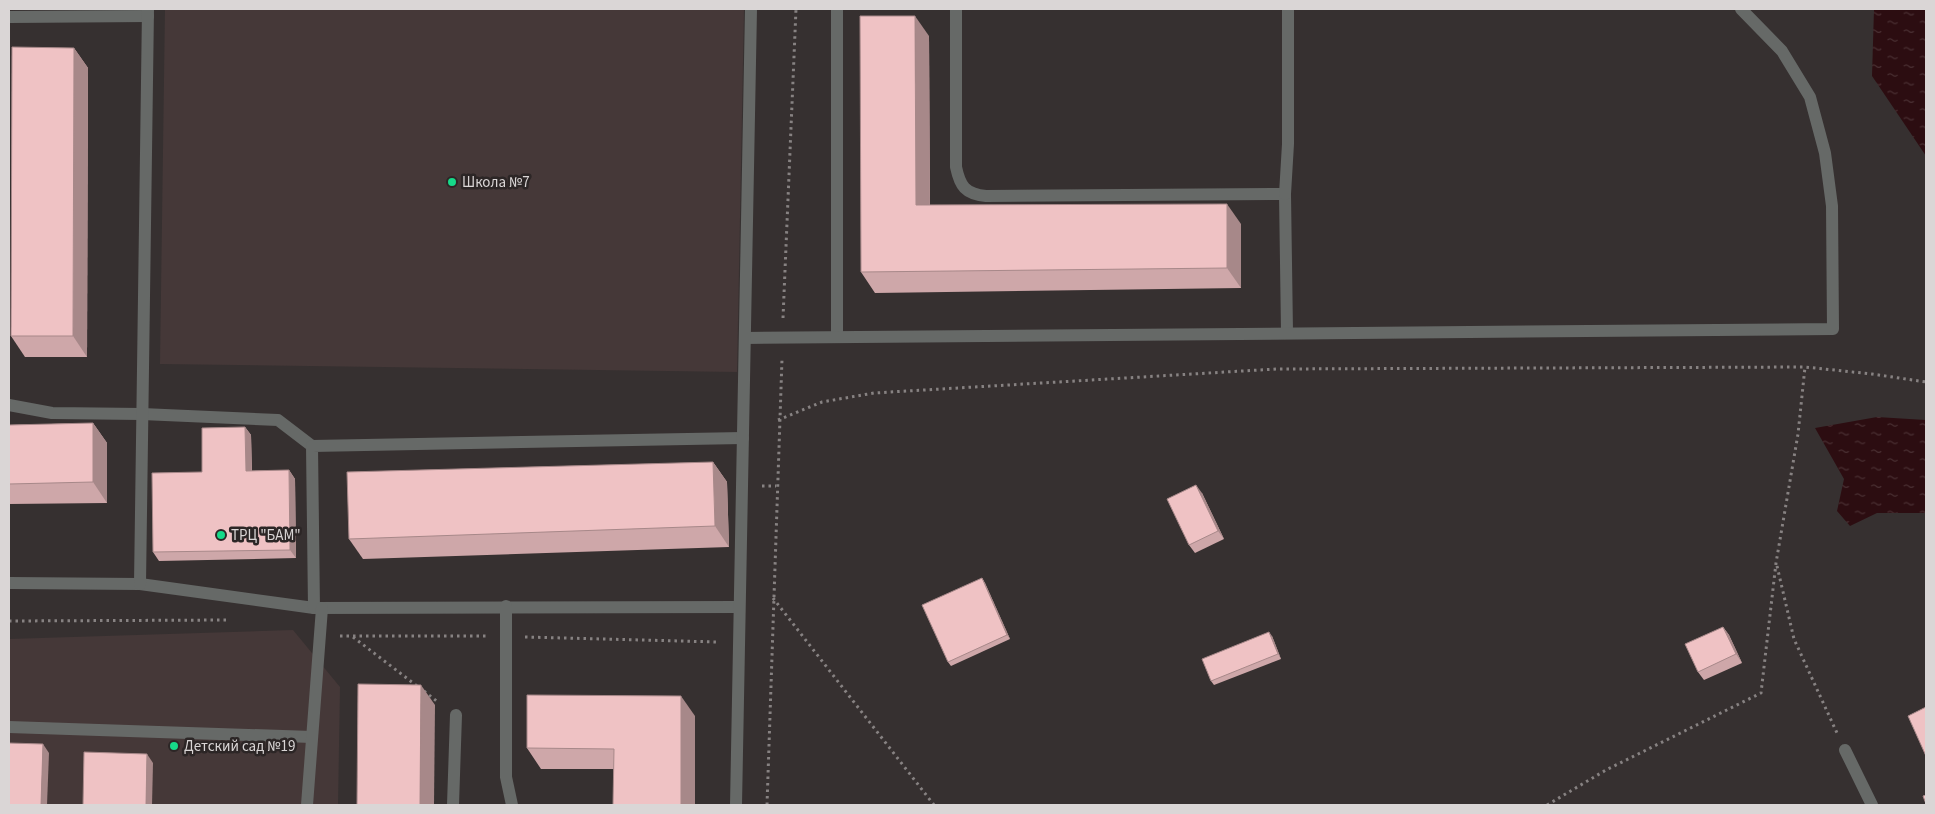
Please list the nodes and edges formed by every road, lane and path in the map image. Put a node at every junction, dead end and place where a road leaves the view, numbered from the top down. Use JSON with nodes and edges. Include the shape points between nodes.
{"nodes":[{"id":1,"x":751,"y":9,"type":"edge"},
{"id":2,"x":796,"y":9,"type":"edge"},
{"id":3,"x":837,"y":9,"type":"edge"},
{"id":4,"x":956,"y":9,"type":"edge"},
{"id":5,"x":1288,"y":9,"type":"edge"},
{"id":6,"x":1741,"y":9,"type":"edge"},
{"id":7,"x":148,"y":12,"type":"edge"},
{"id":8,"x":9,"y":17,"type":"edge"},
{"id":9,"x":1286,"y":194,"type":"junction"},
{"id":10,"x":1287,"y":332,"type":"junction"},
{"id":11,"x":837,"y":337,"type":"junction"},
{"id":12,"x":745,"y":338,"type":"junction"},
{"id":13,"x":783,"y":338,"type":"junction"},
{"id":14,"x":1805,"y":367,"type":"junction"},
{"id":15,"x":1926,"y":382,"type":"edge"},
{"id":16,"x":9,"y":405,"type":"edge"},
{"id":17,"x":142,"y":414,"type":"junction"},
{"id":18,"x":778,"y":420,"type":"junction"},
{"id":19,"x":744,"y":438,"type":"junction"},
{"id":20,"x":312,"y":446,"type":"junction"},
{"id":21,"x":1776,"y":563,"type":"junction"},
{"id":22,"x":9,"y":583,"type":"edge"},
{"id":23,"x":140,"y":584,"type":"junction"},
{"id":24,"x":773,"y":598,"type":"junction"},
{"id":25,"x":506,"y":606,"type":"junction"},
{"id":26,"x":739,"y":607,"type":"junction"},
{"id":27,"x":318,"y":608,"type":"junction"},
{"id":28,"x":233,"y":620,"type":"dead end"},
{"id":29,"x":9,"y":621,"type":"edge"},
{"id":30,"x":320,"y":636,"type":"junction"},
{"id":31,"x":352,"y":636,"type":"junction"},
{"id":32,"x":506,"y":636,"type":"junction"},
{"id":33,"x":718,"y":651,"type":"dead end"},
{"id":34,"x":456,"y":714,"type":"joint"},
{"id":35,"x":9,"y":726,"type":"edge"},
{"id":36,"x":312,"y":737,"type":"junction"},
{"id":37,"x":1845,"y":750,"type":"joint"},
{"id":38,"x":307,"y":805,"type":"edge"},
{"id":39,"x":453,"y":805,"type":"edge"},
{"id":40,"x":512,"y":805,"type":"edge"},
{"id":41,"x":736,"y":805,"type":"edge"},
{"id":42,"x":767,"y":805,"type":"edge"},
{"id":43,"x":934,"y":805,"type":"edge"},
{"id":44,"x":1546,"y":805,"type":"edge"},
{"id":45,"x":1872,"y":805,"type":"edge"}],
"edges":[{"from":1,"to":12,"type":"street"},
{"from":2,"to":13,"type":"path"},
{"from":3,"to":11,"type":"street"},
{"from":4,"to":9,"type":"street","via":[[956,167],[959,181],[966,190],[986,196]]},
{"from":5,"to":9,"type":"street"},
{"from":6,"to":10,"type":"street","via":[[1782,51],[1810,97],[1825,154],[1832,206],[1833,329]]},
{"from":7,"to":8,"type":"street"},
{"from":7,"to":17,"type":"street"},
{"from":9,"to":10,"type":"street"},
{"from":10,"to":11,"type":"street"},
{"from":11,"to":13,"type":"street"},
{"from":12,"to":13,"type":"street"},
{"from":12,"to":19,"type":"street"},
{"from":13,"to":18,"type":"path"},
{"from":14,"to":15,"type":"path"},
{"from":14,"to":18,"type":"path","via":[[1276,369],[874,394],[822,402]]},
{"from":14,"to":21,"type":"path","via":[[1798,434]]},
{"from":16,"to":17,"type":"street","via":[[52,413]]},
{"from":17,"to":20,"type":"street","via":[[278,420]]},
{"from":17,"to":23,"type":"street"},
{"from":18,"to":24,"type":"path"},
{"from":19,"to":20,"type":"street"},
{"from":19,"to":26,"type":"street"},
{"from":20,"to":27,"type":"street"},
{"from":21,"to":37,"type":"path","via":[[1794,639]]},
{"from":21,"to":44,"type":"path","via":[[1761,693],[1606,770]]},
{"from":22,"to":23,"type":"street"},
{"from":23,"to":27,"type":"street"},
{"from":24,"to":42,"type":"path"},
{"from":24,"to":43,"type":"path"},
{"from":25,"to":26,"type":"street"},
{"from":25,"to":27,"type":"street"},
{"from":25,"to":32,"type":"street"},
{"from":26,"to":41,"type":"street"},
{"from":27,"to":30,"type":"street"},
{"from":28,"to":29,"type":"path"},
{"from":30,"to":31,"type":"path"},
{"from":30,"to":36,"type":"street"},
{"from":31,"to":32,"type":"path"},
{"from":31,"to":34,"type":"path"},
{"from":32,"to":33,"type":"path","via":[[718,642]]},
{"from":32,"to":40,"type":"street","via":[[506,777]]},
{"from":34,"to":39,"type":"street"},
{"from":35,"to":36,"type":"street"},
{"from":36,"to":38,"type":"street"},
{"from":37,"to":45,"type":"street"}]}
